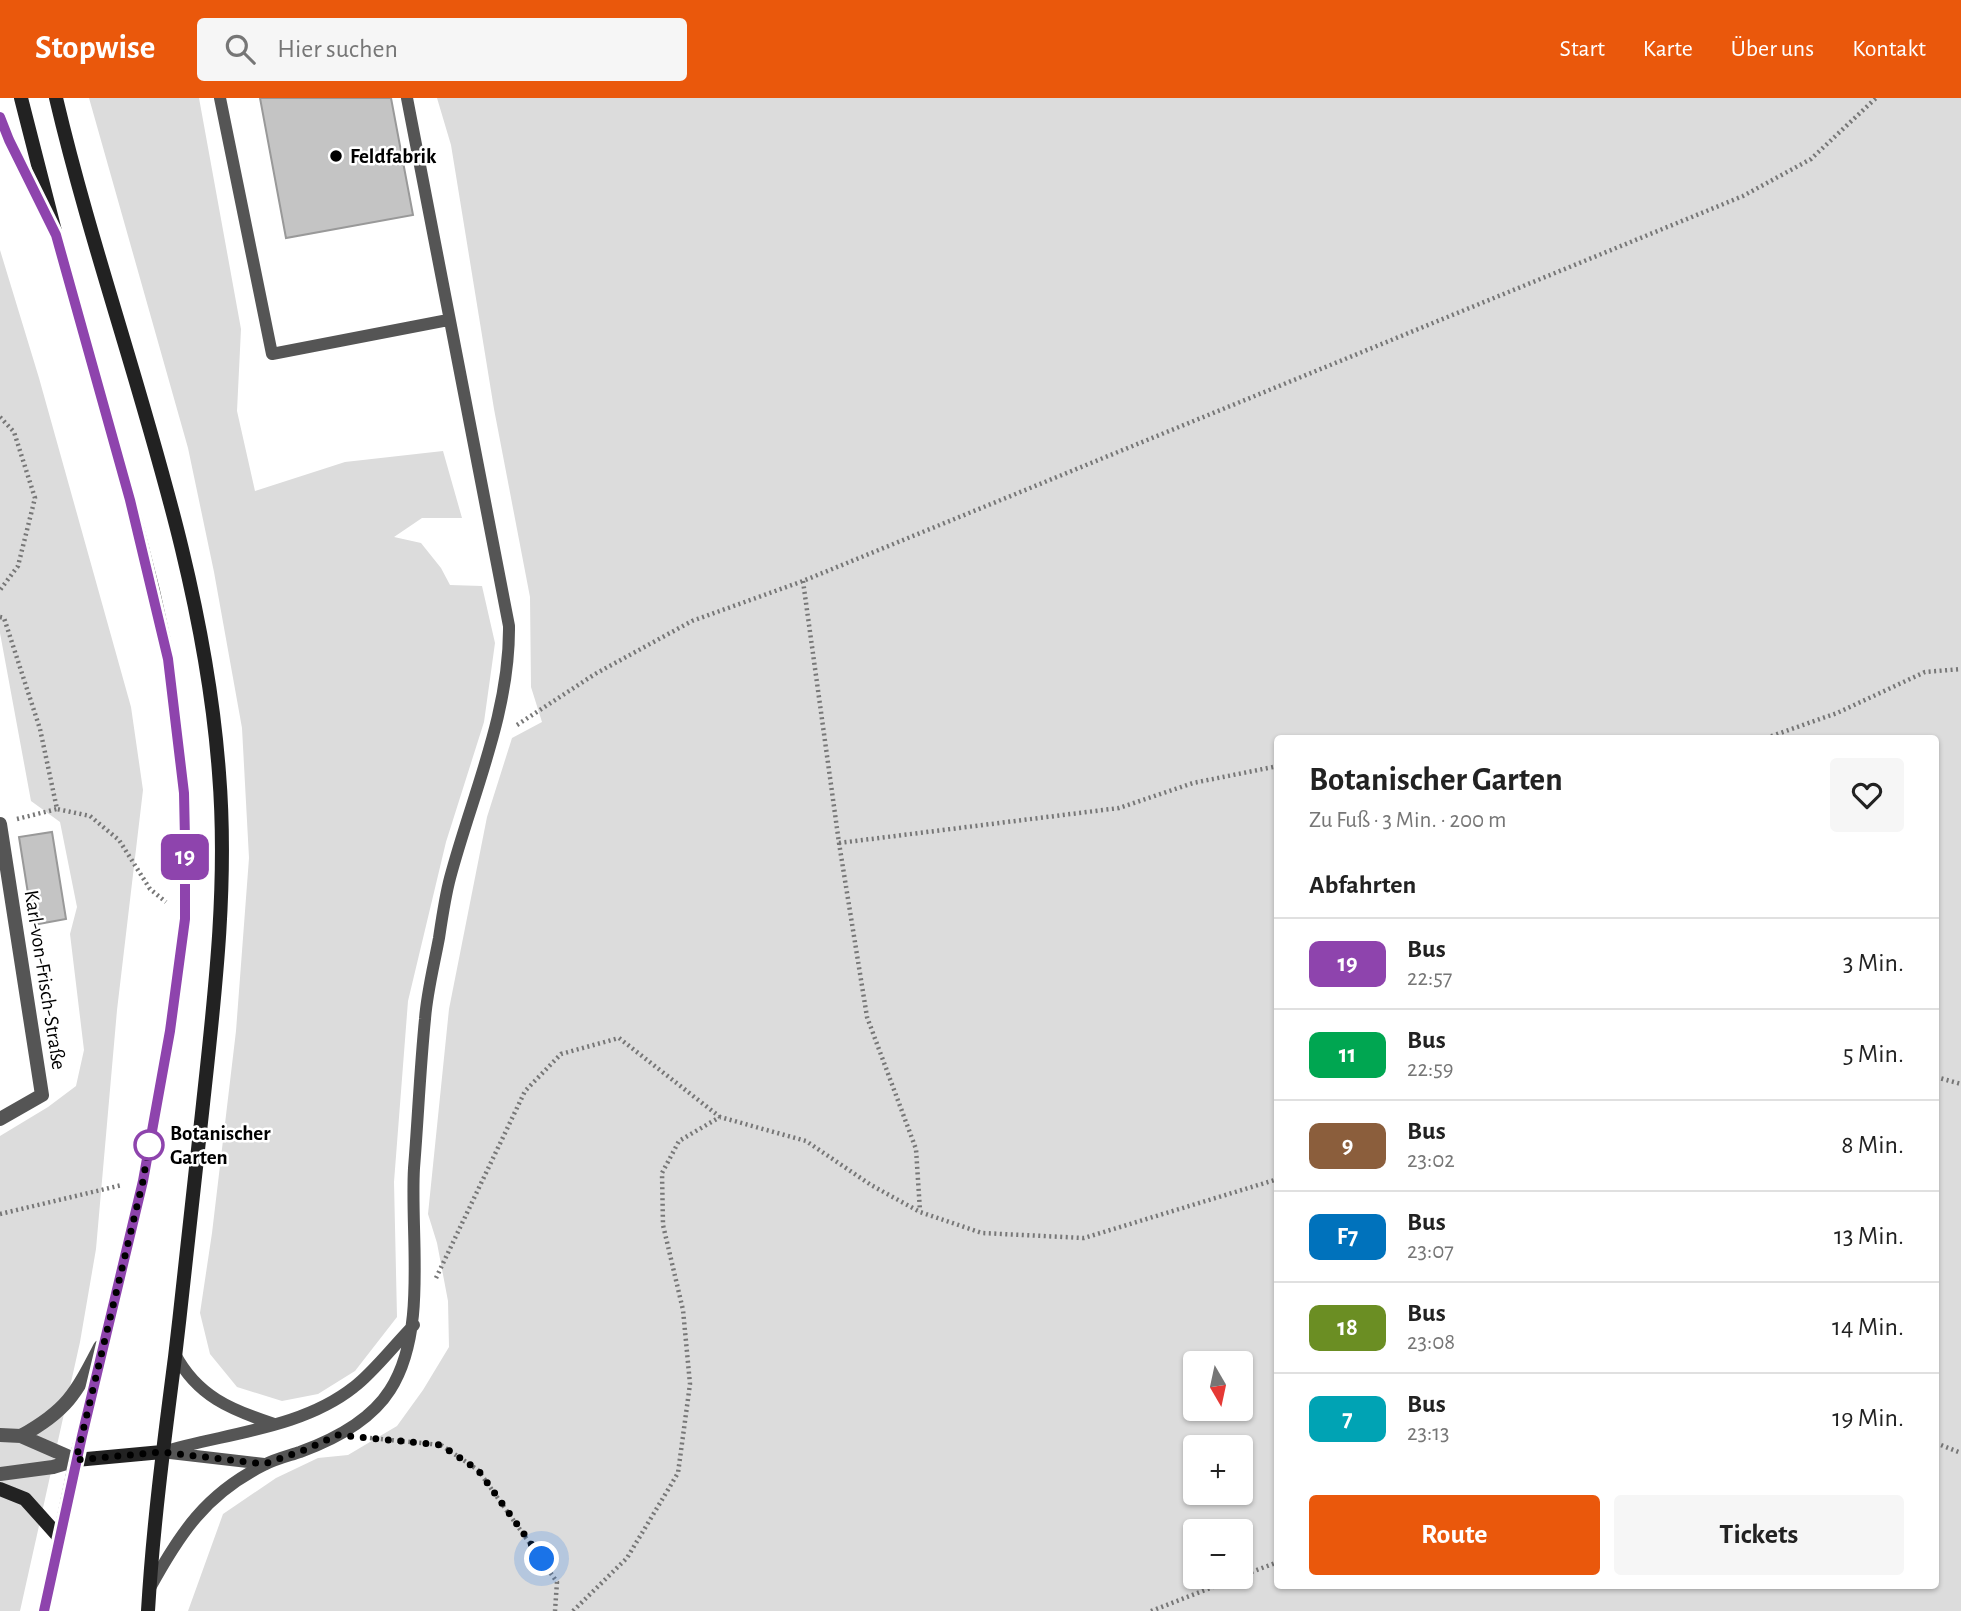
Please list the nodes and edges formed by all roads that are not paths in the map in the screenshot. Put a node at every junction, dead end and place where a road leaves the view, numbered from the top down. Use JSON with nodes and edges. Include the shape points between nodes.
{"nodes":[{"id":1,"x":21,"y":98,"type":"edge"},
{"id":2,"x":56,"y":98,"type":"edge"},
{"id":3,"x":220,"y":98,"type":"edge"},
{"id":4,"x":407,"y":98,"type":"edge"},
{"id":5,"x":0,"y":117,"type":"edge"},
{"id":6,"x":56,"y":235,"type":"junction"},
{"id":7,"x":448,"y":320,"type":"junction"},
{"id":8,"x":7,"y":822,"type":"edge"},
{"id":9,"x":0,"y":1119,"type":"edge"},
{"id":10,"x":414,"y":1324,"type":"junction"},
{"id":11,"x":104,"y":1339,"type":"junction"},
{"id":12,"x":175,"y":1354,"type":"junction"},
{"id":13,"x":275,"y":1424,"type":"junction"},
{"id":14,"x":0,"y":1435,"type":"edge"},
{"id":15,"x":21,"y":1436,"type":"junction"},
{"id":16,"x":162,"y":1452,"type":"junction"},
{"id":17,"x":76,"y":1460,"type":"junction"},
{"id":18,"x":264,"y":1464,"type":"junction"},
{"id":19,"x":0,"y":1474,"type":"edge"},
{"id":20,"x":0,"y":1489,"type":"edge"},
{"id":21,"x":60,"y":1538,"type":"junction"},
{"id":22,"x":149,"y":1589,"type":"junction"},
{"id":23,"x":44,"y":1611,"type":"edge"},
{"id":24,"x":148,"y":1611,"type":"edge"}],
"edges":[{"from":1,"to":6,"type":"main road"},
{"from":2,"to":12,"type":"main road","via":[[180,543],[199,624],[219,773],[218,957]]},
{"from":3,"to":7,"type":"lane","via":[[272,354]]},
{"from":4,"to":7,"type":"lane"},
{"from":5,"to":6,"type":"main road"},
{"from":6,"to":11,"type":"main road","via":[[127,487],[168,659],[184,793],[185,919],[170,1031],[143,1181]]},
{"from":7,"to":10,"type":"lane","via":[[509,626],[507,674],[449,881],[425,1017],[412,1196]]},
{"from":8,"to":9,"type":"street","name":"Karl-von-Frisch-Straße","via":[[42,1095]]},
{"from":10,"to":13,"type":"lane","via":[[356,1386],[320,1409]]},
{"from":10,"to":18,"type":"lane","via":[[390,1390],[368,1414],[338,1435]]},
{"from":11,"to":15,"type":"street","via":[[71,1398],[52,1418]]},
{"from":11,"to":17,"type":"main road"},
{"from":12,"to":13,"type":"lane","via":[[185,1373],[209,1395],[235,1411]]},
{"from":12,"to":16,"type":"main road"},
{"from":13,"to":16,"type":"lane"},
{"from":14,"to":15,"type":"street"},
{"from":15,"to":17,"type":"street"},
{"from":16,"to":17,"type":"main road"},
{"from":16,"to":18,"type":"lane"},
{"from":16,"to":22,"type":"main road"},
{"from":17,"to":19,"type":"street"},
{"from":17,"to":21,"type":"main road"},
{"from":18,"to":22,"type":"lane","via":[[210,1501],[173,1547]]},
{"from":20,"to":21,"type":"main road","via":[[25,1499]]},
{"from":21,"to":23,"type":"main road"},
{"from":22,"to":24,"type":"main road"}]}
